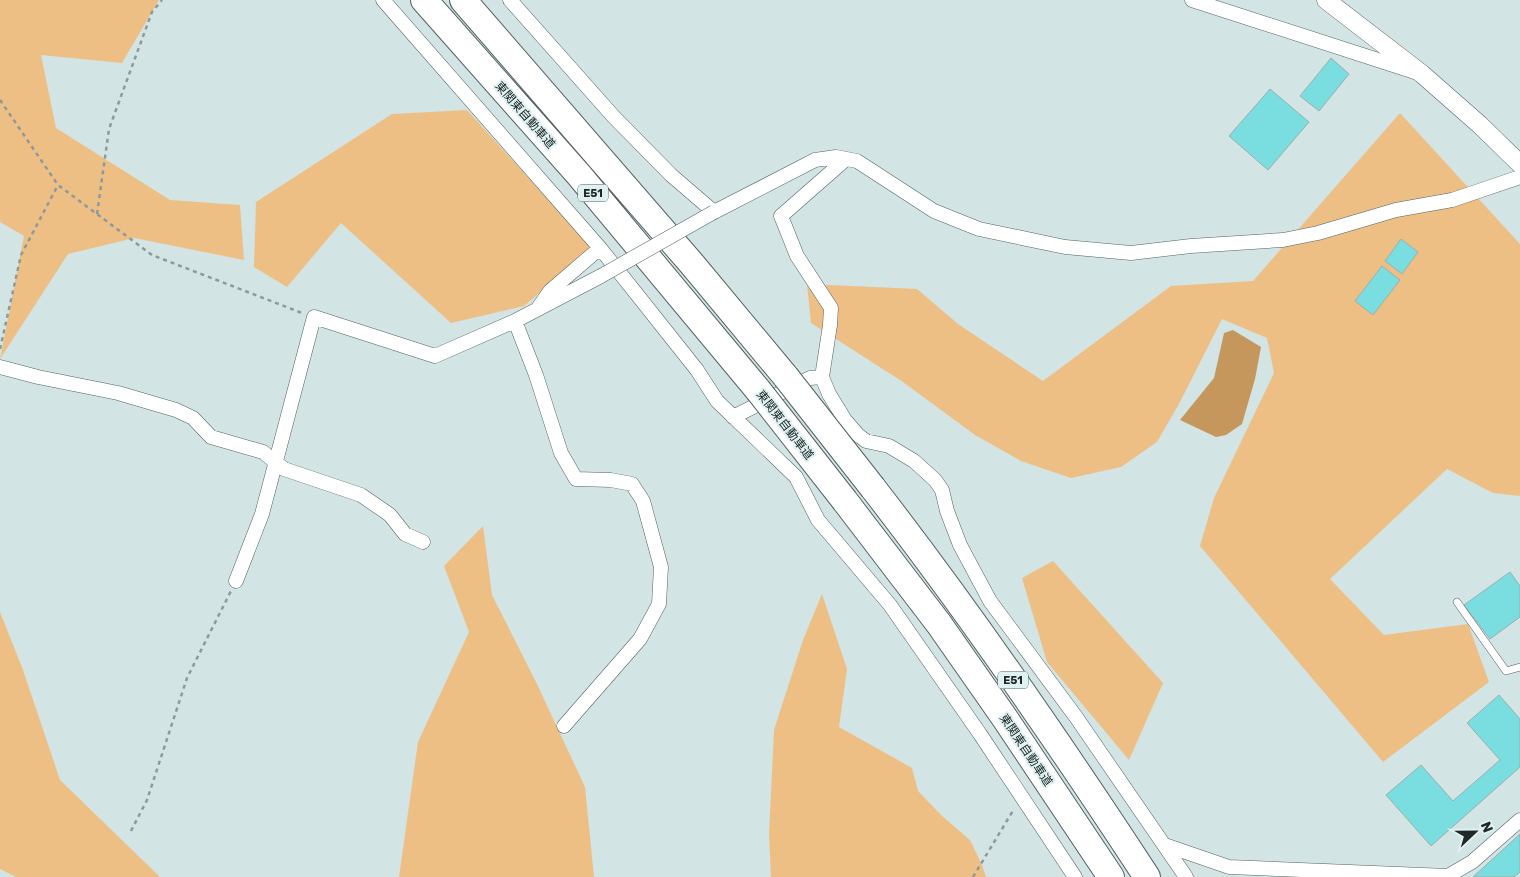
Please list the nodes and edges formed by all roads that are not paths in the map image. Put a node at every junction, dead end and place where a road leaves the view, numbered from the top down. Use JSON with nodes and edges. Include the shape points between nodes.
{"nodes":[{"id":1,"x":383,"y":0,"type":"edge"},
{"id":2,"x":424,"y":0,"type":"edge"},
{"id":3,"x":464,"y":0,"type":"edge"},
{"id":4,"x":510,"y":0,"type":"edge"},
{"id":5,"x":1192,"y":0,"type":"edge"},
{"id":6,"x":1326,"y":0,"type":"edge"},
{"id":7,"x":1340,"y":0,"type":"edge"},
{"id":8,"x":1382,"y":45,"type":"junction"},
{"id":9,"x":1422,"y":74,"type":"junction"},
{"id":10,"x":846,"y":159,"type":"junction"},
{"id":11,"x":1520,"y":164,"type":"edge"},
{"id":12,"x":1520,"y":177,"type":"edge"},
{"id":13,"x":714,"y":212,"type":"junction"},
{"id":14,"x":600,"y":248,"type":"junction"},
{"id":15,"x":538,"y":308,"type":"junction"},
{"id":16,"x":515,"y":321,"type":"junction"},
{"id":17,"x":0,"y":366,"type":"edge"},
{"id":18,"x":822,"y":377,"type":"junction"},
{"id":19,"x":733,"y":417,"type":"junction"},
{"id":20,"x":274,"y":462,"type":"junction"},
{"id":21,"x":423,"y":542,"type":"dead end"},
{"id":22,"x":236,"y":581,"type":"road end"},
{"id":23,"x":1457,"y":602,"type":"dead end"},
{"id":24,"x":1520,"y":667,"type":"edge"},
{"id":25,"x":564,"y":726,"type":"dead end"},
{"id":26,"x":1520,"y":820,"type":"edge"},
{"id":27,"x":1165,"y":845,"type":"junction"},
{"id":28,"x":1075,"y":877,"type":"edge"},
{"id":29,"x":1112,"y":877,"type":"edge"},
{"id":30,"x":1147,"y":877,"type":"edge"},
{"id":31,"x":1186,"y":877,"type":"edge"}],
"edges":[{"from":1,"to":14,"type":"street"},
{"from":2,"to":29,"type":"highway","name":"東関東自動車道","number":"E51","bridge":true,"via":[[585,183],[758,390],[939,624]]},
{"from":3,"to":30,"type":"highway","number":"E51","bridge":true,"via":[[680,249],[873,488],[969,617]]},
{"from":4,"to":13,"type":"street","via":[[613,116],[671,175]]},
{"from":5,"to":9,"type":"street"},
{"from":6,"to":8,"type":"street"},
{"from":7,"to":8,"type":"street"},
{"from":8,"to":9,"type":"street"},
{"from":9,"to":11,"type":"street"},
{"from":10,"to":12,"type":"street","via":[[857,161],[934,210],[979,229],[1065,247],[1131,253],[1282,240],[1318,233],[1396,210],[1452,200]]},
{"from":10,"to":13,"type":"street","via":[[815,160]]},
{"from":10,"to":18,"type":"street","via":[[781,216],[797,256],[831,308]]},
{"from":13,"to":15,"type":"street","bridge":true},
{"from":14,"to":15,"type":"street","via":[[550,291]]},
{"from":14,"to":19,"type":"street","via":[[697,370],[717,401]]},
{"from":15,"to":16,"type":"street"},
{"from":16,"to":20,"type":"street","via":[[435,356],[314,317]]},
{"from":16,"to":25,"type":"street","via":[[562,453],[576,479],[632,484],[643,501],[661,567],[659,604],[640,639]]},
{"from":17,"to":20,"type":"street","via":[[176,410],[193,418],[211,437],[263,452]]},
{"from":18,"to":19,"type":"street","via":[[810,378]]},
{"from":18,"to":27,"type":"street","via":[[829,394],[858,435],[866,441],[889,446],[914,461],[935,480],[942,490],[960,545],[990,601]]},
{"from":19,"to":28,"type":"street","via":[[796,477],[818,520],[890,605]]},
{"from":20,"to":21,"type":"street","via":[[284,469],[361,495],[390,515],[405,534]]},
{"from":20,"to":22,"type":"street","via":[[262,514]]},
{"from":23,"to":24,"type":"lane","via":[[1506,671]]},
{"from":26,"to":27,"type":"street","via":[[1472,862],[1448,876],[1229,867]]},
{"from":27,"to":31,"type":"street"}]}
